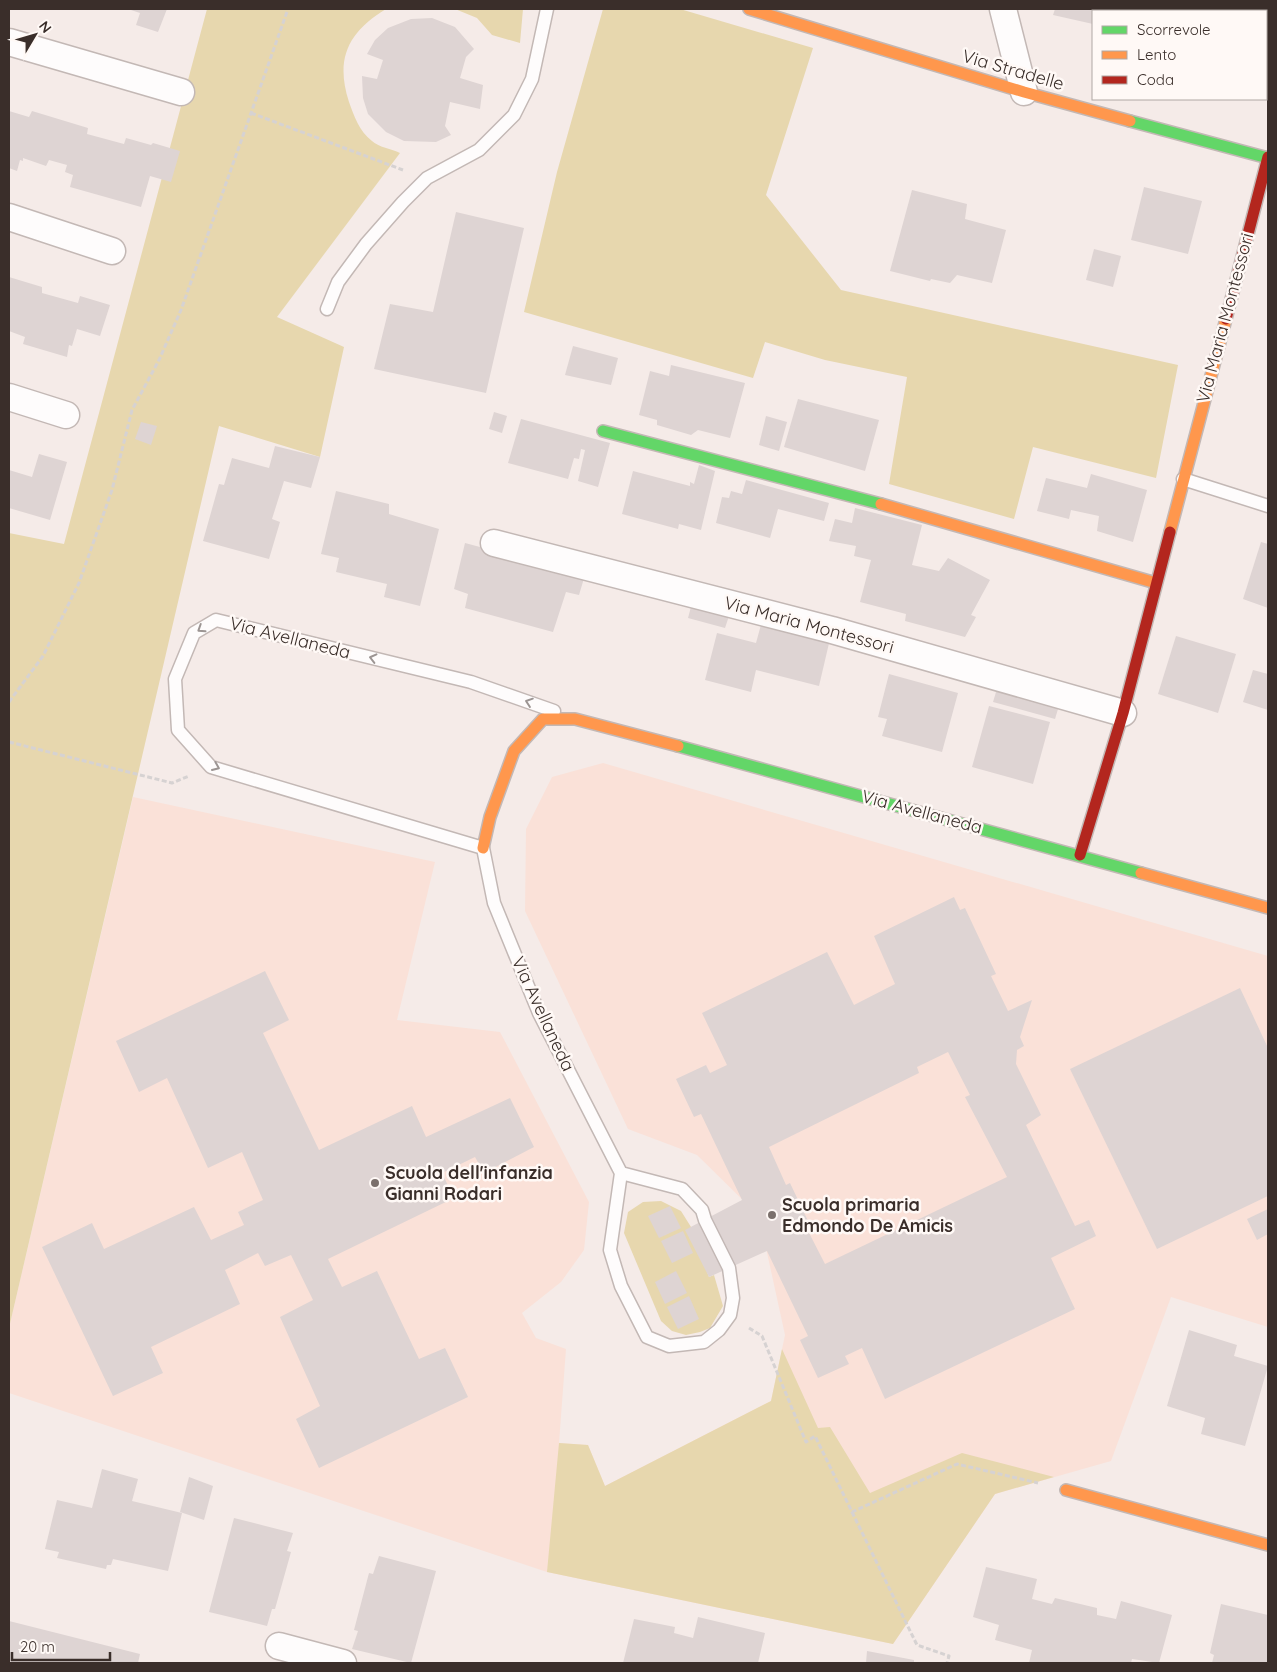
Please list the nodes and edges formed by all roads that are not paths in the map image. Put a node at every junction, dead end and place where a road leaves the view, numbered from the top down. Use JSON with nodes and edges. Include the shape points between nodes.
{"nodes":[{"id":1,"x":547,"y":9,"type":"edge"},
{"id":2,"x":749,"y":9,"type":"edge"},
{"id":3,"x":1003,"y":9,"type":"edge"},
{"id":4,"x":9,"y":42,"type":"edge"},
{"id":5,"x":180,"y":92,"type":"dead end"},
{"id":6,"x":1024,"y":92,"type":"junction"},
{"id":7,"x":1268,"y":158,"type":"edge"},
{"id":8,"x":9,"y":217,"type":"edge"},
{"id":9,"x":112,"y":251,"type":"dead end"},
{"id":10,"x":327,"y":309,"type":"dead end"},
{"id":11,"x":9,"y":397,"type":"edge"},
{"id":12,"x":66,"y":415,"type":"dead end"},
{"id":13,"x":603,"y":431,"type":"dead end"},
{"id":14,"x":1183,"y":479,"type":"junction"},
{"id":15,"x":1268,"y":506,"type":"edge"},
{"id":16,"x":494,"y":543,"type":"dead end"},
{"id":17,"x":1156,"y":583,"type":"junction"},
{"id":18,"x":1123,"y":713,"type":"junction"},
{"id":19,"x":575,"y":719,"type":"junction"},
{"id":20,"x":483,"y":848,"type":"junction"},
{"id":21,"x":1080,"y":855,"type":"junction"},
{"id":22,"x":1268,"y":908,"type":"edge"},
{"id":23,"x":621,"y":1173,"type":"junction"},
{"id":24,"x":1066,"y":1490,"type":"road end"},
{"id":25,"x":1268,"y":1545,"type":"edge"},
{"id":26,"x":279,"y":1646,"type":"dead end"},
{"id":27,"x":343,"y":1663,"type":"edge"}],
"edges":[{"from":1,"to":10,"type":"lane","via":[[532,79],[514,115],[479,150],[427,178],[403,202],[338,282]]},
{"from":2,"to":6,"type":"street","name":"Via Stradelle"},
{"from":3,"to":6,"type":"street"},
{"from":4,"to":5,"type":"street"},
{"from":6,"to":7,"type":"street","name":"Via Stradelle"},
{"from":7,"to":14,"type":"street","name":"Via Maria Montessori"},
{"from":8,"to":9,"type":"street"},
{"from":11,"to":12,"type":"street"},
{"from":13,"to":17,"type":"street","via":[[869,500]]},
{"from":14,"to":15,"type":"lane"},
{"from":14,"to":17,"type":"street","name":"Via Maria Montessori"},
{"from":16,"to":18,"type":"street","name":"Via Maria Montessori","via":[[832,630]]},
{"from":17,"to":18,"type":"street","name":"Via Maria Montessori"},
{"from":18,"to":21,"type":"street","name":"Via Maria Montessori"},
{"from":19,"to":20,"type":"street","name":"Via Avellaneda","via":[[543,719],[514,751],[490,817]]},
{"from":19,"to":20,"type":"lane","name":"Via Avellaneda","one_way":true,"via":[[471,682],[216,620],[194,633],[175,679],[178,730],[211,767]]},
{"from":19,"to":21,"type":"street","name":"Via Avellaneda"},
{"from":20,"to":23,"type":"lane","name":"Via Avellaneda","via":[[494,903],[540,1013]]},
{"from":21,"to":22,"type":"street","name":"Via Avellaneda"},
{"from":23,"to":23,"type":"lane","via":[[682,1190],[702,1210],[728,1268],[733,1298],[730,1315],[704,1342],[669,1346],[648,1337],[621,1286],[610,1250]]},
{"from":24,"to":25,"type":"street"},
{"from":26,"to":27,"type":"street"}]}
